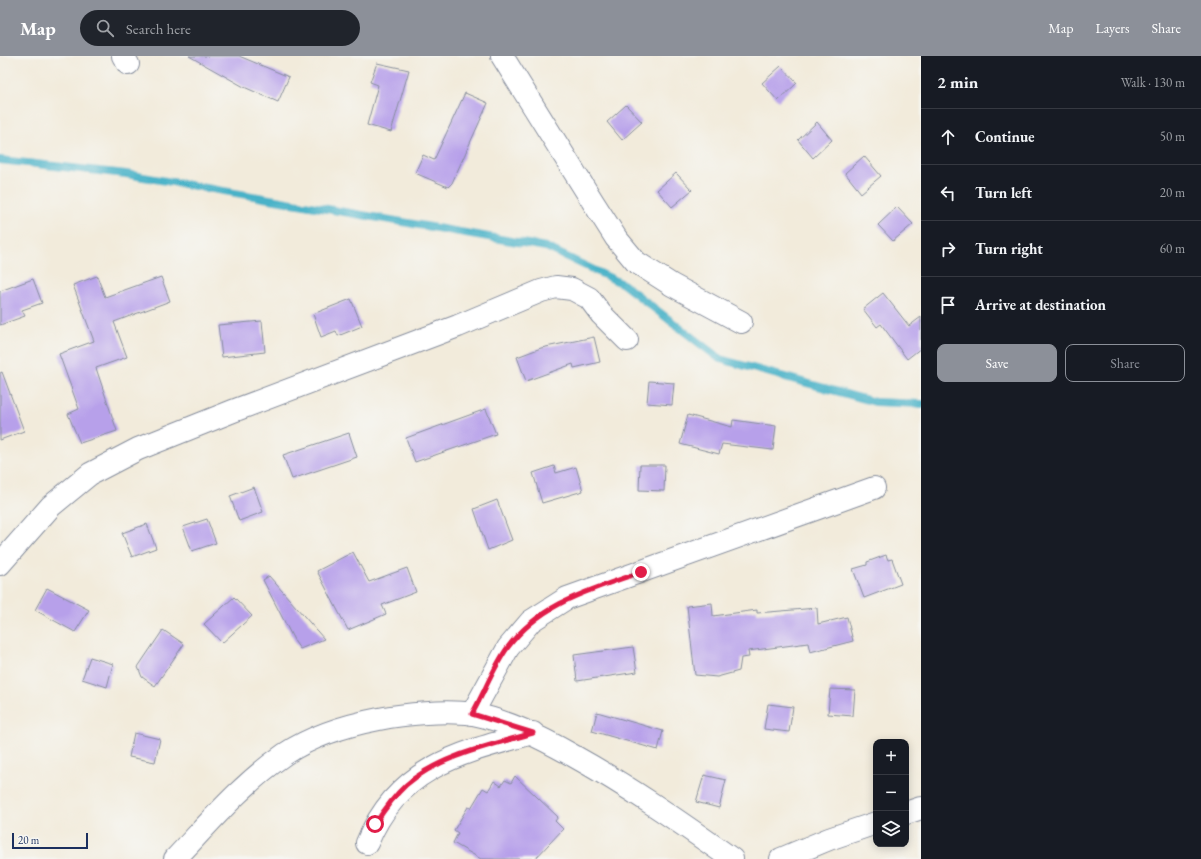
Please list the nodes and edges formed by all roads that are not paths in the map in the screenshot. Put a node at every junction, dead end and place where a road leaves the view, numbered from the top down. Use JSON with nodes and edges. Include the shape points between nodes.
{"nodes":[{"id":1,"x":502,"y":56,"type":"edge"},
{"id":2,"x":741,"y":322,"type":"dead end"},
{"id":3,"x":627,"y":340,"type":"dead end"},
{"id":4,"x":874,"y":488,"type":"dead end"},
{"id":5,"x":0,"y":564,"type":"edge"},
{"id":6,"x":472,"y":714,"type":"junction"},
{"id":7,"x":533,"y":733,"type":"junction"},
{"id":8,"x":921,"y":808,"type":"edge"},
{"id":9,"x":909,"y":812,"type":"edge"},
{"id":10,"x":873,"y":824,"type":"edge"},
{"id":11,"x":367,"y":843,"type":"dead end"},
{"id":12,"x":175,"y":859,"type":"edge"},
{"id":13,"x":732,"y":859,"type":"edge"},
{"id":14,"x":781,"y":859,"type":"edge"}],
"edges":[{"from":1,"to":2,"type":"street","via":[[616,238],[636,262],[672,285]]},
{"from":3,"to":5,"type":"street","via":[[588,298],[572,289],[556,287],[541,291],[458,326],[138,449],[90,474],[51,506]]},
{"from":4,"to":6,"type":"street","via":[[567,598],[531,622],[508,648]]},
{"from":6,"to":7,"type":"street"},
{"from":6,"to":12,"type":"street","via":[[403,715],[358,723],[311,740],[286,754],[238,792]]},
{"from":7,"to":11,"type":"street","via":[[479,748],[434,766],[407,784],[389,802]]},
{"from":7,"to":13,"type":"street","via":[[617,780]]},
{"from":8,"to":9,"type":"street"},
{"from":10,"to":14,"type":"street"}]}
